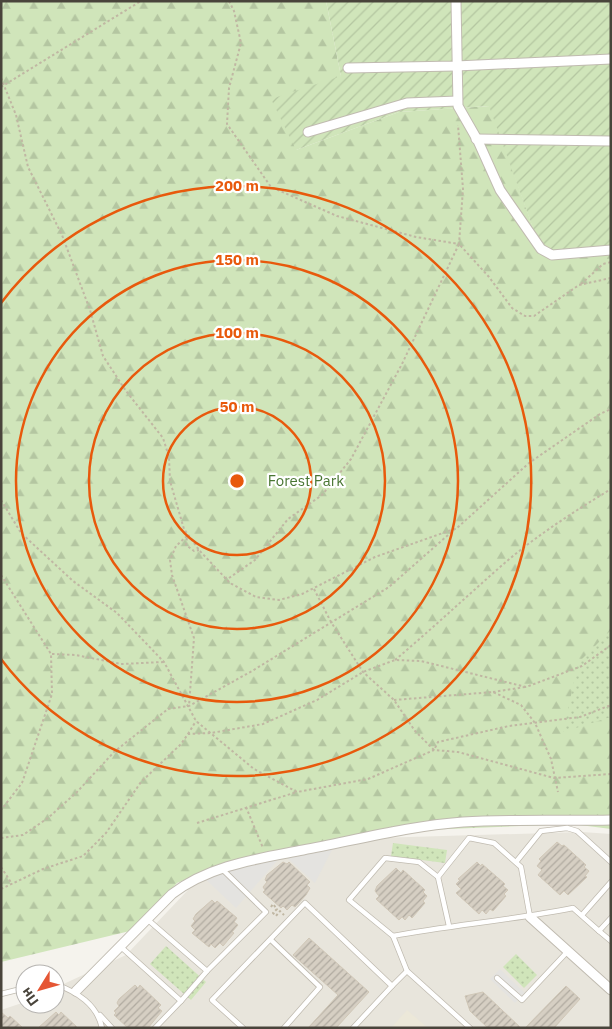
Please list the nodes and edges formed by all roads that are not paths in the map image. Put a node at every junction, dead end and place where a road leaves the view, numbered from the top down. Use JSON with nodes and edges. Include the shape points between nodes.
{"nodes":[{"id":1,"x":456,"y":1,"type":"edge"},
{"id":2,"x":611,"y":59,"type":"edge"},
{"id":3,"x":456,"y":66,"type":"junction"},
{"id":4,"x":348,"y":68,"type":"dead end"},
{"id":5,"x":457,"y":101,"type":"junction"},
{"id":6,"x":308,"y":132,"type":"dead end"},
{"id":7,"x":476,"y":139,"type":"junction"},
{"id":8,"x":611,"y":141,"type":"edge"},
{"id":9,"x":611,"y":250,"type":"edge"},
{"id":10,"x":611,"y":820,"type":"edge"},
{"id":11,"x":516,"y":862,"type":"junction"},
{"id":12,"x":611,"y":862,"type":"edge"},
{"id":13,"x":221,"y":868,"type":"junction"},
{"id":14,"x":438,"y":877,"type":"junction"},
{"id":15,"x":611,"y":882,"type":"edge"},
{"id":16,"x":582,"y":914,"type":"junction"},
{"id":17,"x":530,"y":917,"type":"junction"},
{"id":18,"x":611,"y":918,"type":"edge"},
{"id":19,"x":147,"y":919,"type":"junction"},
{"id":20,"x":449,"y":926,"type":"junction"},
{"id":21,"x":599,"y":931,"type":"junction"},
{"id":22,"x":393,"y":936,"type":"junction"},
{"id":23,"x":271,"y":940,"type":"junction"},
{"id":24,"x":611,"y":941,"type":"edge"},
{"id":25,"x":121,"y":947,"type":"junction"},
{"id":26,"x":568,"y":951,"type":"junction"},
{"id":27,"x":207,"y":971,"type":"junction"},
{"id":28,"x":407,"y":971,"type":"junction"},
{"id":29,"x":496,"y":978,"type":"dead end"},
{"id":30,"x":392,"y":986,"type":"junction"},
{"id":31,"x":65,"y":987,"type":"edge"},
{"id":32,"x":15,"y":990,"type":"edge"},
{"id":33,"x":611,"y":990,"type":"edge"},
{"id":34,"x":76,"y":991,"type":"junction"},
{"id":35,"x":1,"y":994,"type":"edge"},
{"id":36,"x":180,"y":1001,"type":"junction"},
{"id":37,"x":99,"y":1014,"type":"junction"},
{"id":38,"x":102,"y":1028,"type":"edge"},
{"id":39,"x":112,"y":1028,"type":"edge"},
{"id":40,"x":155,"y":1028,"type":"edge"},
{"id":41,"x":243,"y":1028,"type":"edge"},
{"id":42,"x":284,"y":1028,"type":"edge"},
{"id":43,"x":353,"y":1028,"type":"edge"},
{"id":44,"x":470,"y":1028,"type":"edge"}],
"edges":[{"from":1,"to":3,"type":"street"},
{"from":2,"to":3,"type":"street"},
{"from":3,"to":4,"type":"street"},
{"from":3,"to":5,"type":"street"},
{"from":5,"to":6,"type":"street","via":[[407,103]]},
{"from":5,"to":7,"type":"street"},
{"from":7,"to":8,"type":"street"},
{"from":7,"to":9,"type":"street","via":[[500,190],[541,249],[552,255]]},
{"from":10,"to":13,"type":"street","via":[[462,822],[370,836]]},
{"from":11,"to":12,"type":"lane","via":[[542,831],[567,828],[577,831]]},
{"from":11,"to":14,"type":"lane","via":[[494,843],[470,838]]},
{"from":11,"to":17,"type":"lane","via":[[521,867]]},
{"from":13,"to":19,"type":"street","via":[[185,884]]},
{"from":13,"to":27,"type":"lane","via":[[266,912]]},
{"from":14,"to":20,"type":"lane"},
{"from":14,"to":22,"type":"lane","via":[[419,862],[386,858],[349,900]]},
{"from":15,"to":16,"type":"lane"},
{"from":16,"to":17,"type":"lane","via":[[573,908]]},
{"from":16,"to":21,"type":"lane"},
{"from":17,"to":20,"type":"lane"},
{"from":17,"to":26,"type":"street"},
{"from":18,"to":21,"type":"lane"},
{"from":19,"to":25,"type":"street"},
{"from":19,"to":27,"type":"lane"},
{"from":20,"to":22,"type":"lane"},
{"from":21,"to":24,"type":"lane"},
{"from":22,"to":28,"type":"lane"},
{"from":23,"to":30,"type":"lane","via":[[305,902]]},
{"from":23,"to":41,"type":"lane","via":[[212,1000]]},
{"from":23,"to":42,"type":"lane","via":[[320,987]]},
{"from":25,"to":34,"type":"street"},
{"from":25,"to":36,"type":"lane"},
{"from":26,"to":29,"type":"lane","via":[[522,1000]]},
{"from":26,"to":33,"type":"street"},
{"from":27,"to":36,"type":"lane"},
{"from":28,"to":30,"type":"lane"},
{"from":28,"to":44,"type":"lane"},
{"from":30,"to":43,"type":"lane"},
{"from":31,"to":34,"type":"lane"},
{"from":32,"to":35,"type":"lane"},
{"from":34,"to":37,"type":"lane"},
{"from":36,"to":40,"type":"lane"},
{"from":37,"to":38,"type":"lane"},
{"from":37,"to":39,"type":"lane"}]}
